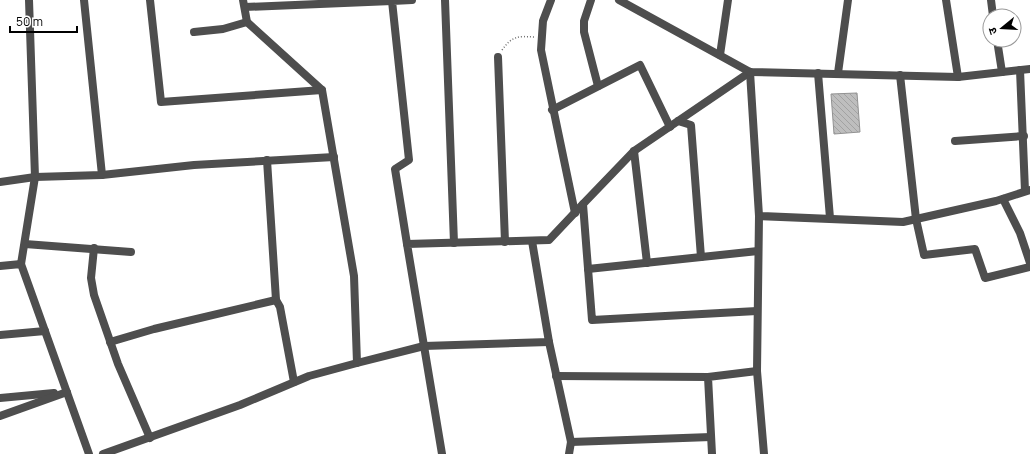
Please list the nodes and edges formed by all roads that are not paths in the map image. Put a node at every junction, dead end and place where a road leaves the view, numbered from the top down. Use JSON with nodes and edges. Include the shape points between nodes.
{"nodes":[{"id":1,"x":29,"y":0,"type":"edge"},
{"id":2,"x":84,"y":0,"type":"edge"},
{"id":3,"x":150,"y":0,"type":"edge"},
{"id":4,"x":412,"y":0,"type":"edge"},
{"id":5,"x":445,"y":0,"type":"edge"},
{"id":6,"x":551,"y":0,"type":"edge"},
{"id":7,"x":591,"y":0,"type":"edge"},
{"id":8,"x":619,"y":0,"type":"edge"},
{"id":9,"x":728,"y":0,"type":"edge"},
{"id":10,"x":848,"y":0,"type":"edge"},
{"id":11,"x":946,"y":0,"type":"edge"},
{"id":12,"x":392,"y":1,"type":"junction"},
{"id":13,"x":629,"y":2,"type":"edge"},
{"id":14,"x":244,"y":4,"type":"edge"},
{"id":15,"x":247,"y":22,"type":"junction"},
{"id":16,"x":194,"y":32,"type":"dead end"},
{"id":17,"x":998,"y":48,"type":"edge"},
{"id":18,"x":720,"y":55,"type":"junction"},
{"id":19,"x":498,"y":57,"type":"road end"},
{"id":20,"x":1030,"y":69,"type":"edge"},
{"id":21,"x":1020,"y":70,"type":"junction"},
{"id":22,"x":750,"y":72,"type":"junction"},
{"id":23,"x":1002,"y":72,"type":"junction"},
{"id":24,"x":818,"y":73,"type":"junction"},
{"id":25,"x":838,"y":73,"type":"junction"},
{"id":26,"x":900,"y":75,"type":"junction"},
{"id":27,"x":958,"y":77,"type":"junction"},
{"id":28,"x":598,"y":86,"type":"junction"},
{"id":29,"x":322,"y":90,"type":"junction"},
{"id":30,"x":552,"y":110,"type":"junction"},
{"id":31,"x":678,"y":121,"type":"junction"},
{"id":32,"x":670,"y":127,"type":"junction"},
{"id":33,"x":1024,"y":136,"type":"junction"},
{"id":34,"x":955,"y":141,"type":"dead end"},
{"id":35,"x":634,"y":151,"type":"junction"},
{"id":36,"x":334,"y":157,"type":"junction"},
{"id":37,"x":267,"y":160,"type":"junction"},
{"id":38,"x":102,"y":175,"type":"junction"},
{"id":39,"x":35,"y":177,"type":"junction"},
{"id":40,"x":0,"y":182,"type":"edge"},
{"id":41,"x":1028,"y":190,"type":"edge"},
{"id":42,"x":1003,"y":199,"type":"junction"},
{"id":43,"x":583,"y":204,"type":"junction"},
{"id":44,"x":575,"y":213,"type":"junction"},
{"id":45,"x":759,"y":216,"type":"junction"},
{"id":46,"x":830,"y":218,"type":"junction"},
{"id":47,"x":916,"y":219,"type":"junction"},
{"id":48,"x":532,"y":241,"type":"junction"},
{"id":49,"x":505,"y":242,"type":"junction"},
{"id":50,"x":454,"y":243,"type":"junction"},
{"id":51,"x":25,"y":244,"type":"junction"},
{"id":52,"x":406,"y":244,"type":"junction"},
{"id":53,"x":94,"y":248,"type":"junction"},
{"id":54,"x":758,"y":251,"type":"junction"},
{"id":55,"x":131,"y":252,"type":"dead end"},
{"id":56,"x":701,"y":257,"type":"junction"},
{"id":57,"x":647,"y":263,"type":"junction"},
{"id":58,"x":1030,"y":263,"type":"edge"},
{"id":59,"x":21,"y":264,"type":"junction"},
{"id":60,"x":0,"y":266,"type":"edge"},
{"id":61,"x":1030,"y":267,"type":"edge"},
{"id":62,"x":588,"y":269,"type":"junction"},
{"id":63,"x":276,"y":300,"type":"junction"},
{"id":64,"x":758,"y":311,"type":"junction"},
{"id":65,"x":45,"y":331,"type":"junction"},
{"id":66,"x":0,"y":336,"type":"edge"},
{"id":67,"x":110,"y":342,"type":"junction"},
{"id":68,"x":549,"y":342,"type":"junction"},
{"id":69,"x":424,"y":346,"type":"junction"},
{"id":70,"x":357,"y":363,"type":"junction"},
{"id":71,"x":757,"y":371,"type":"junction"},
{"id":72,"x":556,"y":376,"type":"junction"},
{"id":73,"x":708,"y":378,"type":"junction"},
{"id":74,"x":294,"y":382,"type":"junction"},
{"id":75,"x":67,"y":392,"type":"junction"},
{"id":76,"x":0,"y":398,"type":"edge"},
{"id":77,"x":0,"y":416,"type":"edge"},
{"id":78,"x":711,"y":437,"type":"junction"},
{"id":79,"x":150,"y":438,"type":"junction"},
{"id":80,"x":571,"y":442,"type":"junction"},
{"id":81,"x":89,"y":454,"type":"edge"},
{"id":82,"x":103,"y":454,"type":"edge"},
{"id":83,"x":442,"y":454,"type":"edge"},
{"id":84,"x":569,"y":454,"type":"edge"},
{"id":85,"x":712,"y":454,"type":"edge"},
{"id":86,"x":764,"y":454,"type":"edge"}],
"edges":[{"from":1,"to":39,"type":"street"},
{"from":2,"to":38,"type":"street"},
{"from":3,"to":29,"type":"street","via":[[161,102]]},
{"from":4,"to":12,"type":"street"},
{"from":5,"to":50,"type":"street"},
{"from":6,"to":30,"type":"street","via":[[543,21],[541,50]]},
{"from":7,"to":28,"type":"street","via":[[584,21],[584,32]]},
{"from":8,"to":13,"type":"street"},
{"from":9,"to":18,"type":"street"},
{"from":10,"to":25,"type":"street"},
{"from":11,"to":27,"type":"street"},
{"from":12,"to":14,"type":"street"},
{"from":12,"to":52,"type":"street","via":[[409,160],[395,169]]},
{"from":13,"to":18,"type":"street"},
{"from":14,"to":15,"type":"street"},
{"from":15,"to":16,"type":"street","via":[[223,29]]},
{"from":15,"to":29,"type":"street"},
{"from":17,"to":23,"type":"street"},
{"from":18,"to":22,"type":"street"},
{"from":19,"to":49,"type":"street"},
{"from":20,"to":21,"type":"street"},
{"from":21,"to":23,"type":"street"},
{"from":21,"to":33,"type":"street"},
{"from":22,"to":24,"type":"street"},
{"from":22,"to":31,"type":"street"},
{"from":22,"to":45,"type":"street"},
{"from":23,"to":27,"type":"street"},
{"from":24,"to":25,"type":"street"},
{"from":24,"to":46,"type":"street"},
{"from":25,"to":26,"type":"street"},
{"from":26,"to":27,"type":"street"},
{"from":26,"to":47,"type":"street"},
{"from":28,"to":30,"type":"street"},
{"from":28,"to":32,"type":"street","via":[[640,65]]},
{"from":29,"to":36,"type":"street"},
{"from":30,"to":44,"type":"street"},
{"from":31,"to":32,"type":"street"},
{"from":31,"to":56,"type":"street","via":[[691,125]]},
{"from":32,"to":35,"type":"street"},
{"from":33,"to":34,"type":"street"},
{"from":33,"to":41,"type":"street"},
{"from":35,"to":43,"type":"street"},
{"from":35,"to":57,"type":"street"},
{"from":36,"to":37,"type":"street"},
{"from":36,"to":70,"type":"street","via":[[354,276]]},
{"from":37,"to":38,"type":"street"},
{"from":37,"to":63,"type":"street"},
{"from":38,"to":39,"type":"street"},
{"from":39,"to":40,"type":"street"},
{"from":39,"to":51,"type":"street"},
{"from":41,"to":42,"type":"street"},
{"from":42,"to":47,"type":"street"},
{"from":42,"to":58,"type":"street","via":[[1020,233]]},
{"from":43,"to":44,"type":"street"},
{"from":43,"to":62,"type":"street"},
{"from":44,"to":48,"type":"street","via":[[549,240]]},
{"from":45,"to":46,"type":"street"},
{"from":45,"to":54,"type":"street"},
{"from":46,"to":47,"type":"street","via":[[903,222]]},
{"from":47,"to":61,"type":"street","via":[[924,256],[975,249],[985,278]]},
{"from":48,"to":49,"type":"street"},
{"from":48,"to":68,"type":"street"},
{"from":49,"to":50,"type":"street"},
{"from":50,"to":52,"type":"street"},
{"from":51,"to":53,"type":"street"},
{"from":51,"to":59,"type":"street"},
{"from":52,"to":69,"type":"street"},
{"from":53,"to":55,"type":"street"},
{"from":53,"to":67,"type":"street","via":[[91,278]]},
{"from":54,"to":56,"type":"street"},
{"from":54,"to":64,"type":"street"},
{"from":56,"to":57,"type":"street"},
{"from":57,"to":62,"type":"street"},
{"from":59,"to":60,"type":"street"},
{"from":59,"to":65,"type":"street"},
{"from":62,"to":64,"type":"street","via":[[592,320]]},
{"from":63,"to":67,"type":"street"},
{"from":63,"to":74,"type":"street","via":[[280,307]]},
{"from":64,"to":71,"type":"street"},
{"from":65,"to":66,"type":"street"},
{"from":65,"to":75,"type":"street"},
{"from":67,"to":79,"type":"street"},
{"from":68,"to":69,"type":"street"},
{"from":68,"to":72,"type":"street"},
{"from":69,"to":70,"type":"street"},
{"from":69,"to":83,"type":"street"},
{"from":70,"to":74,"type":"street"},
{"from":71,"to":73,"type":"street"},
{"from":71,"to":86,"type":"street"},
{"from":72,"to":73,"type":"street"},
{"from":72,"to":80,"type":"street"},
{"from":73,"to":78,"type":"street"},
{"from":74,"to":79,"type":"street"},
{"from":75,"to":76,"type":"street"},
{"from":75,"to":77,"type":"street"},
{"from":75,"to":81,"type":"street"},
{"from":78,"to":80,"type":"street"},
{"from":78,"to":85,"type":"street"},
{"from":79,"to":82,"type":"street"},
{"from":80,"to":84,"type":"street"}]}
